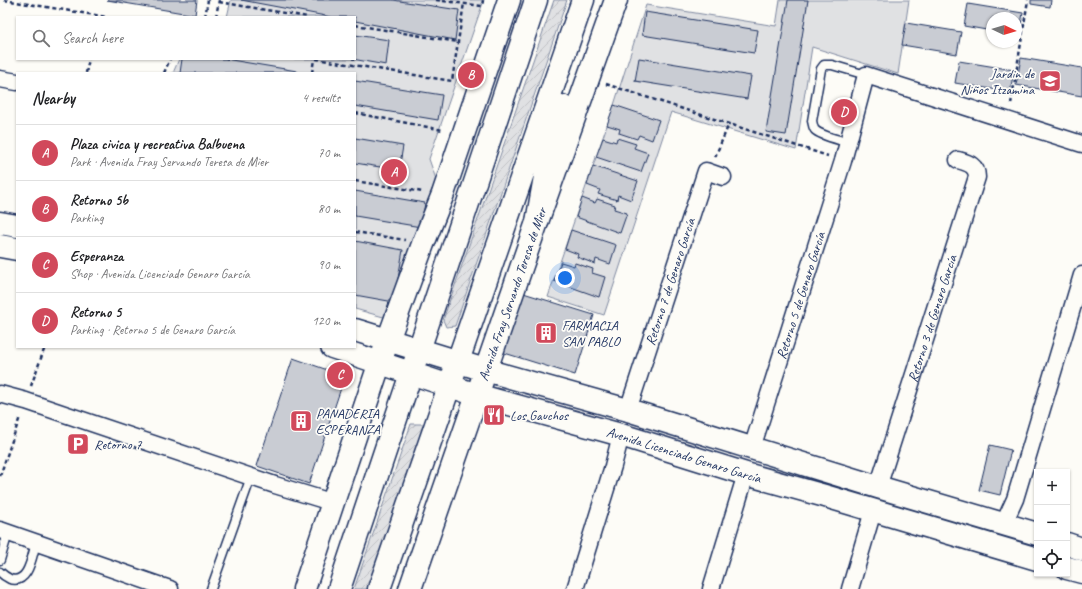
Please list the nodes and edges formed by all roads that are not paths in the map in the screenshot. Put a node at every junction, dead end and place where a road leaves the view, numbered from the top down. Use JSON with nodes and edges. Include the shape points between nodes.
{"nodes":[{"id":1,"x":509,"y":0,"type":"edge"},
{"id":2,"x":536,"y":0,"type":"edge"},
{"id":3,"x":583,"y":0,"type":"edge"},
{"id":4,"x":595,"y":0,"type":"edge"},
{"id":5,"x":616,"y":0,"type":"edge"},
{"id":6,"x":866,"y":75,"type":"junction"},
{"id":7,"x":0,"y":79,"type":"edge"},
{"id":8,"x":16,"y":82,"type":"edge"},
{"id":9,"x":849,"y":143,"type":"junction"},
{"id":10,"x":1082,"y":144,"type":"edge"},
{"id":11,"x":958,"y":160,"type":"dead end"},
{"id":12,"x":723,"y":177,"type":"dead end"},
{"id":13,"x":537,"y":222,"type":"junction"},
{"id":14,"x":0,"y":223,"type":"edge"},
{"id":15,"x":16,"y":226,"type":"edge"},
{"id":16,"x":0,"y":246,"type":"edge"},
{"id":17,"x":16,"y":249,"type":"edge"},
{"id":18,"x":1082,"y":275,"type":"edge"},
{"id":19,"x":356,"y":330,"type":"edge"},
{"id":20,"x":388,"y":340,"type":"junction"},
{"id":21,"x":335,"y":348,"type":"edge"},
{"id":22,"x":419,"y":349,"type":"junction"},
{"id":23,"x":380,"y":362,"type":"junction"},
{"id":24,"x":458,"y":362,"type":"junction"},
{"id":25,"x":485,"y":370,"type":"junction"},
{"id":26,"x":412,"y":373,"type":"junction"},
{"id":27,"x":449,"y":385,"type":"junction"},
{"id":28,"x":0,"y":394,"type":"edge"},
{"id":29,"x":477,"y":395,"type":"junction"},
{"id":30,"x":628,"y":410,"type":"junction"},
{"id":31,"x":621,"y":435,"type":"junction"},
{"id":32,"x":752,"y":448,"type":"junction"},
{"id":33,"x":830,"y":472,"type":"junction"},
{"id":34,"x":746,"y":474,"type":"junction"},
{"id":35,"x":251,"y":477,"type":"junction"},
{"id":36,"x":878,"y":487,"type":"junction"},
{"id":37,"x":825,"y":496,"type":"junction"},
{"id":38,"x":334,"y":503,"type":"junction"},
{"id":39,"x":873,"y":511,"type":"junction"},
{"id":40,"x":1004,"y":523,"type":"junction"},
{"id":41,"x":4,"y":531,"type":"edge"},
{"id":42,"x":1034,"y":533,"type":"edge"},
{"id":43,"x":36,"y":542,"type":"junction"},
{"id":44,"x":1070,"y":545,"type":"edge"},
{"id":45,"x":1082,"y":548,"type":"edge"},
{"id":46,"x":1034,"y":558,"type":"edge"},
{"id":47,"x":0,"y":560,"type":"edge"},
{"id":48,"x":1070,"y":569,"type":"edge"},
{"id":49,"x":0,"y":572,"type":"edge"},
{"id":50,"x":1082,"y":572,"type":"edge"},
{"id":51,"x":170,"y":589,"type":"edge"},
{"id":52,"x":212,"y":589,"type":"edge"},
{"id":53,"x":304,"y":589,"type":"edge"},
{"id":54,"x":339,"y":589,"type":"edge"},
{"id":55,"x":379,"y":589,"type":"edge"},
{"id":56,"x":410,"y":589,"type":"edge"},
{"id":57,"x":575,"y":589,"type":"edge"},
{"id":58,"x":711,"y":589,"type":"edge"},
{"id":59,"x":850,"y":589,"type":"edge"}],
"edges":[{"from":1,"to":20,"type":"street","via":[[443,194]]},
{"from":2,"to":22,"type":"street"},
{"from":3,"to":24,"type":"street","name":"Avenida Fray Servando Teresa de Mier"},
{"from":4,"to":13,"type":"street","via":[[553,132]]},
{"from":5,"to":13,"type":"street","name":"Avenida Fray Servando Teresa de Mier"},
{"from":6,"to":9,"type":"street","name":"Retorno 5 de Genaro García"},
{"from":6,"to":9,"type":"lane","via":[[832,65],[821,69],[813,126],[820,133]]},
{"from":6,"to":10,"type":"street"},
{"from":7,"to":8,"type":"street"},
{"from":9,"to":32,"type":"street","name":"Retorno 5 de Genaro García"},
{"from":11,"to":36,"type":"street","name":"Retorno 3 de Genaro García","via":[[975,167],[977,177]]},
{"from":12,"to":30,"type":"street","name":"Retorno 7 de Genaro García","via":[[706,171]]},
{"from":13,"to":25,"type":"street","name":"Avenida Fray Servando Teresa de Mier"},
{"from":14,"to":15,"type":"street"},
{"from":16,"to":17,"type":"street"},
{"from":18,"to":40,"type":"street","via":[[1015,499]]},
{"from":19,"to":20,"type":"street","name":"Avenida Licenciado Genaro García"},
{"from":20,"to":22,"type":"street","name":"Avenida Licenciado Genaro García"},
{"from":20,"to":23,"type":"street"},
{"from":21,"to":23,"type":"street","name":"Avenida Licenciado Genaro García"},
{"from":22,"to":24,"type":"street","name":"Avenida Licenciado Genaro García"},
{"from":22,"to":26,"type":"street"},
{"from":23,"to":26,"type":"street","name":"Avenida Licenciado Genaro García"},
{"from":23,"to":38,"type":"street"},
{"from":24,"to":25,"type":"street","name":"Avenida Licenciado Genaro García"},
{"from":24,"to":27,"type":"street","name":"Avenida Fray Servando Teresa de Mier"},
{"from":25,"to":29,"type":"street","name":"Avenida Fray Servando Teresa de Mier"},
{"from":25,"to":30,"type":"street","name":"Avenida Licenciado Genaro García"},
{"from":26,"to":27,"type":"street","name":"Avenida Licenciado Genaro García"},
{"from":26,"to":54,"type":"street"},
{"from":27,"to":29,"type":"street","name":"Avenida Licenciado Genaro García"},
{"from":27,"to":55,"type":"street","name":"Avenida Fray Servando Teresa de Mier"},
{"from":28,"to":35,"type":"street"},
{"from":29,"to":31,"type":"street","name":"Avenida Licenciado Genaro García"},
{"from":29,"to":56,"type":"street","name":"Avenida Fray Servando Teresa de Mier"},
{"from":30,"to":32,"type":"street","name":"Avenida Licenciado Genaro García"},
{"from":31,"to":34,"type":"street","name":"Avenida Licenciado Genaro García"},
{"from":31,"to":57,"type":"street"},
{"from":32,"to":33,"type":"street","name":"Avenida Licenciado Genaro García"},
{"from":33,"to":36,"type":"street","name":"Avenida Licenciado Genaro García"},
{"from":33,"to":37,"type":"street"},
{"from":34,"to":37,"type":"street","name":"Avenida Licenciado Genaro García"},
{"from":34,"to":58,"type":"street"},
{"from":35,"to":38,"type":"street"},
{"from":35,"to":52,"type":"lane"},
{"from":36,"to":40,"type":"street","name":"Avenida Licenciado Genaro García"},
{"from":37,"to":39,"type":"street","name":"Avenida Licenciado Genaro García"},
{"from":38,"to":53,"type":"street"},
{"from":39,"to":46,"type":"street","name":"Avenida Licenciado Genaro García"},
{"from":39,"to":59,"type":"street"},
{"from":40,"to":42,"type":"street","name":"Avenida Licenciado Genaro García"},
{"from":41,"to":43,"type":"street"},
{"from":41,"to":47,"type":"lane"},
{"from":43,"to":49,"type":"lane","via":[[23,577],[12,580]]},
{"from":43,"to":51,"type":"street"},
{"from":44,"to":45,"type":"street"},
{"from":48,"to":50,"type":"street"}]}
